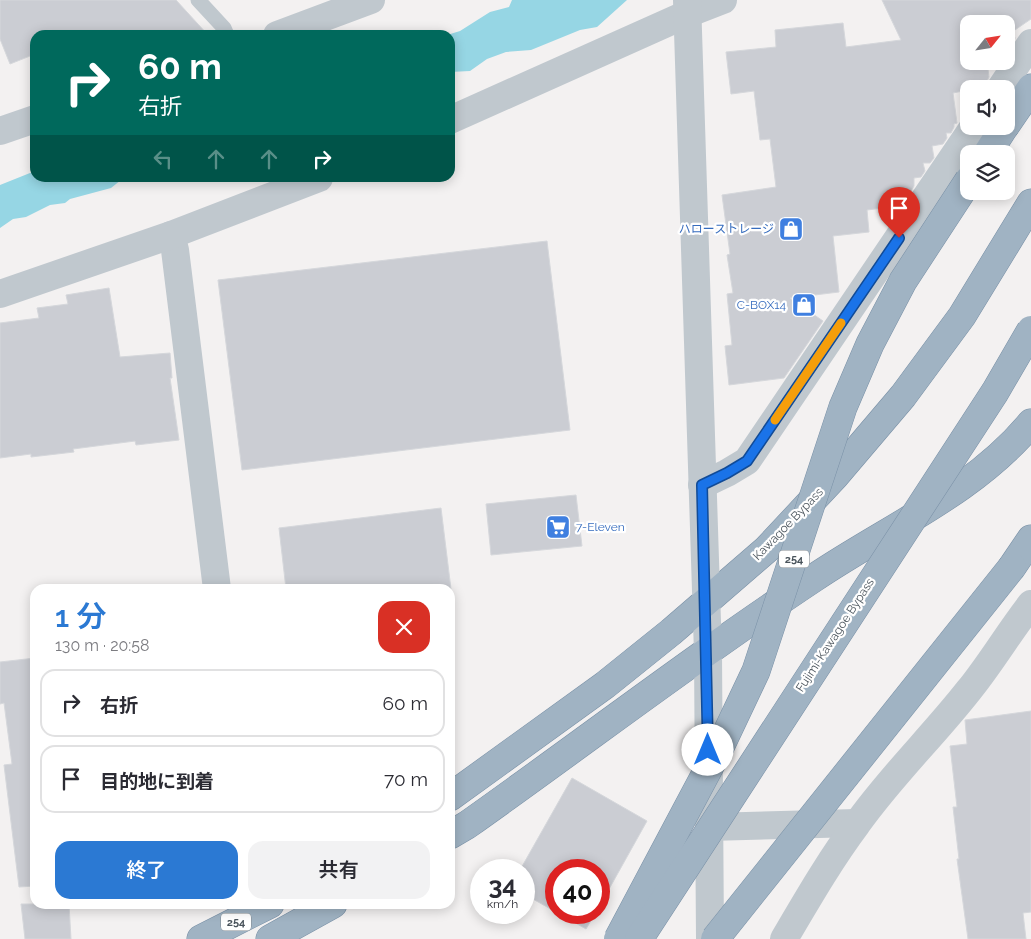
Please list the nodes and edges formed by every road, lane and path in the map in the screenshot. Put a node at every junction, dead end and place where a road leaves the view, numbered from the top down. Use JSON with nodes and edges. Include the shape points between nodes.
{"nodes":[{"id":1,"x":198,"y":0,"type":"edge"},
{"id":2,"x":369,"y":0,"type":"edge"},
{"id":3,"x":723,"y":0,"type":"edge"},
{"id":4,"x":687,"y":5,"type":"edge"},
{"id":5,"x":225,"y":30,"type":"edge"},
{"id":6,"x":290,"y":30,"type":"edge"},
{"id":7,"x":1031,"y":43,"type":"edge"},
{"id":8,"x":1006,"y":80,"type":"edge"},
{"id":9,"x":1031,"y":88,"type":"edge"},
{"id":10,"x":1015,"y":112,"type":"edge"},
{"id":11,"x":455,"y":118,"type":"edge"},
{"id":12,"x":30,"y":121,"type":"edge"},
{"id":13,"x":0,"y":131,"type":"edge"},
{"id":14,"x":968,"y":135,"type":"edge"},
{"id":15,"x":309,"y":182,"type":"edge"},
{"id":16,"x":960,"y":194,"type":"edge"},
{"id":17,"x":1031,"y":203,"type":"edge"},
{"id":18,"x":171,"y":235,"type":"junction"},
{"id":19,"x":0,"y":294,"type":"edge"},
{"id":20,"x":1031,"y":330,"type":"edge"},
{"id":21,"x":1031,"y":423,"type":"edge"},
{"id":22,"x":702,"y":485,"type":"junction"},
{"id":23,"x":1031,"y":539,"type":"edge"},
{"id":24,"x":216,"y":584,"type":"edge"},
{"id":25,"x":706,"y":602,"type":"junction"},
{"id":26,"x":1031,"y":604,"type":"edge"},
{"id":27,"x":708,"y":653,"type":"junction"},
{"id":28,"x":455,"y":793,"type":"edge"},
{"id":29,"x":857,"y":823,"type":"junction"},
{"id":30,"x":709,"y":827,"type":"junction"},
{"id":31,"x":455,"y":832,"type":"edge"},
{"id":32,"x":256,"y":909,"type":"edge"},
{"id":33,"x":324,"y":909,"type":"edge"},
{"id":34,"x":201,"y":939,"type":"edge"},
{"id":35,"x":270,"y":939,"type":"edge"},
{"id":36,"x":618,"y":939,"type":"edge"},
{"id":37,"x":639,"y":939,"type":"edge"},
{"id":38,"x":710,"y":939,"type":"edge"},
{"id":39,"x":715,"y":939,"type":"edge"},
{"id":40,"x":784,"y":939,"type":"edge"}],
"edges":[{"from":1,"to":5,"type":"lane"},
{"from":2,"to":6,"type":"street"},
{"from":3,"to":4,"type":"street"},
{"from":4,"to":11,"type":"street"},
{"from":4,"to":22,"type":"street"},
{"from":7,"to":8,"type":"street"},
{"from":9,"to":10,"type":"highway"},
{"from":12,"to":13,"type":"street"},
{"from":14,"to":22,"type":"street","via":[[747,461]]},
{"from":15,"to":18,"type":"street"},
{"from":16,"to":36,"type":"highway","number":"254","bridge":true,"via":[[903,281],[870,344],[843,407],[756,671],[720,747]]},
{"from":17,"to":25,"type":"highway","name":"Kawagoe Bypass","number":"254","via":[[962,316],[903,396],[767,548]]},
{"from":18,"to":19,"type":"street"},
{"from":18,"to":24,"type":"street"},
{"from":20,"to":37,"type":"highway","name":"Fujimi-Kawagoe Bypass","bridge":true,"via":[[995,392]]},
{"from":21,"to":27,"type":"highway","number":"254","via":[[1014,444],[965,484],[815,577]]},
{"from":22,"to":25,"type":"street"},
{"from":23,"to":39,"type":"highway","bridge":true},
{"from":25,"to":27,"type":"street"},
{"from":25,"to":28,"type":"highway","name":"Kawagoe Bypass","number":"254","via":[[605,685]]},
{"from":26,"to":29,"type":"street","via":[[970,690]]},
{"from":27,"to":30,"type":"street"},
{"from":27,"to":31,"type":"highway","number":"254"},
{"from":29,"to":30,"type":"street"},
{"from":29,"to":40,"type":"street","via":[[823,872]]},
{"from":30,"to":38,"type":"street"},
{"from":32,"to":34,"type":"highway","number":"254"},
{"from":33,"to":35,"type":"highway"}]}
